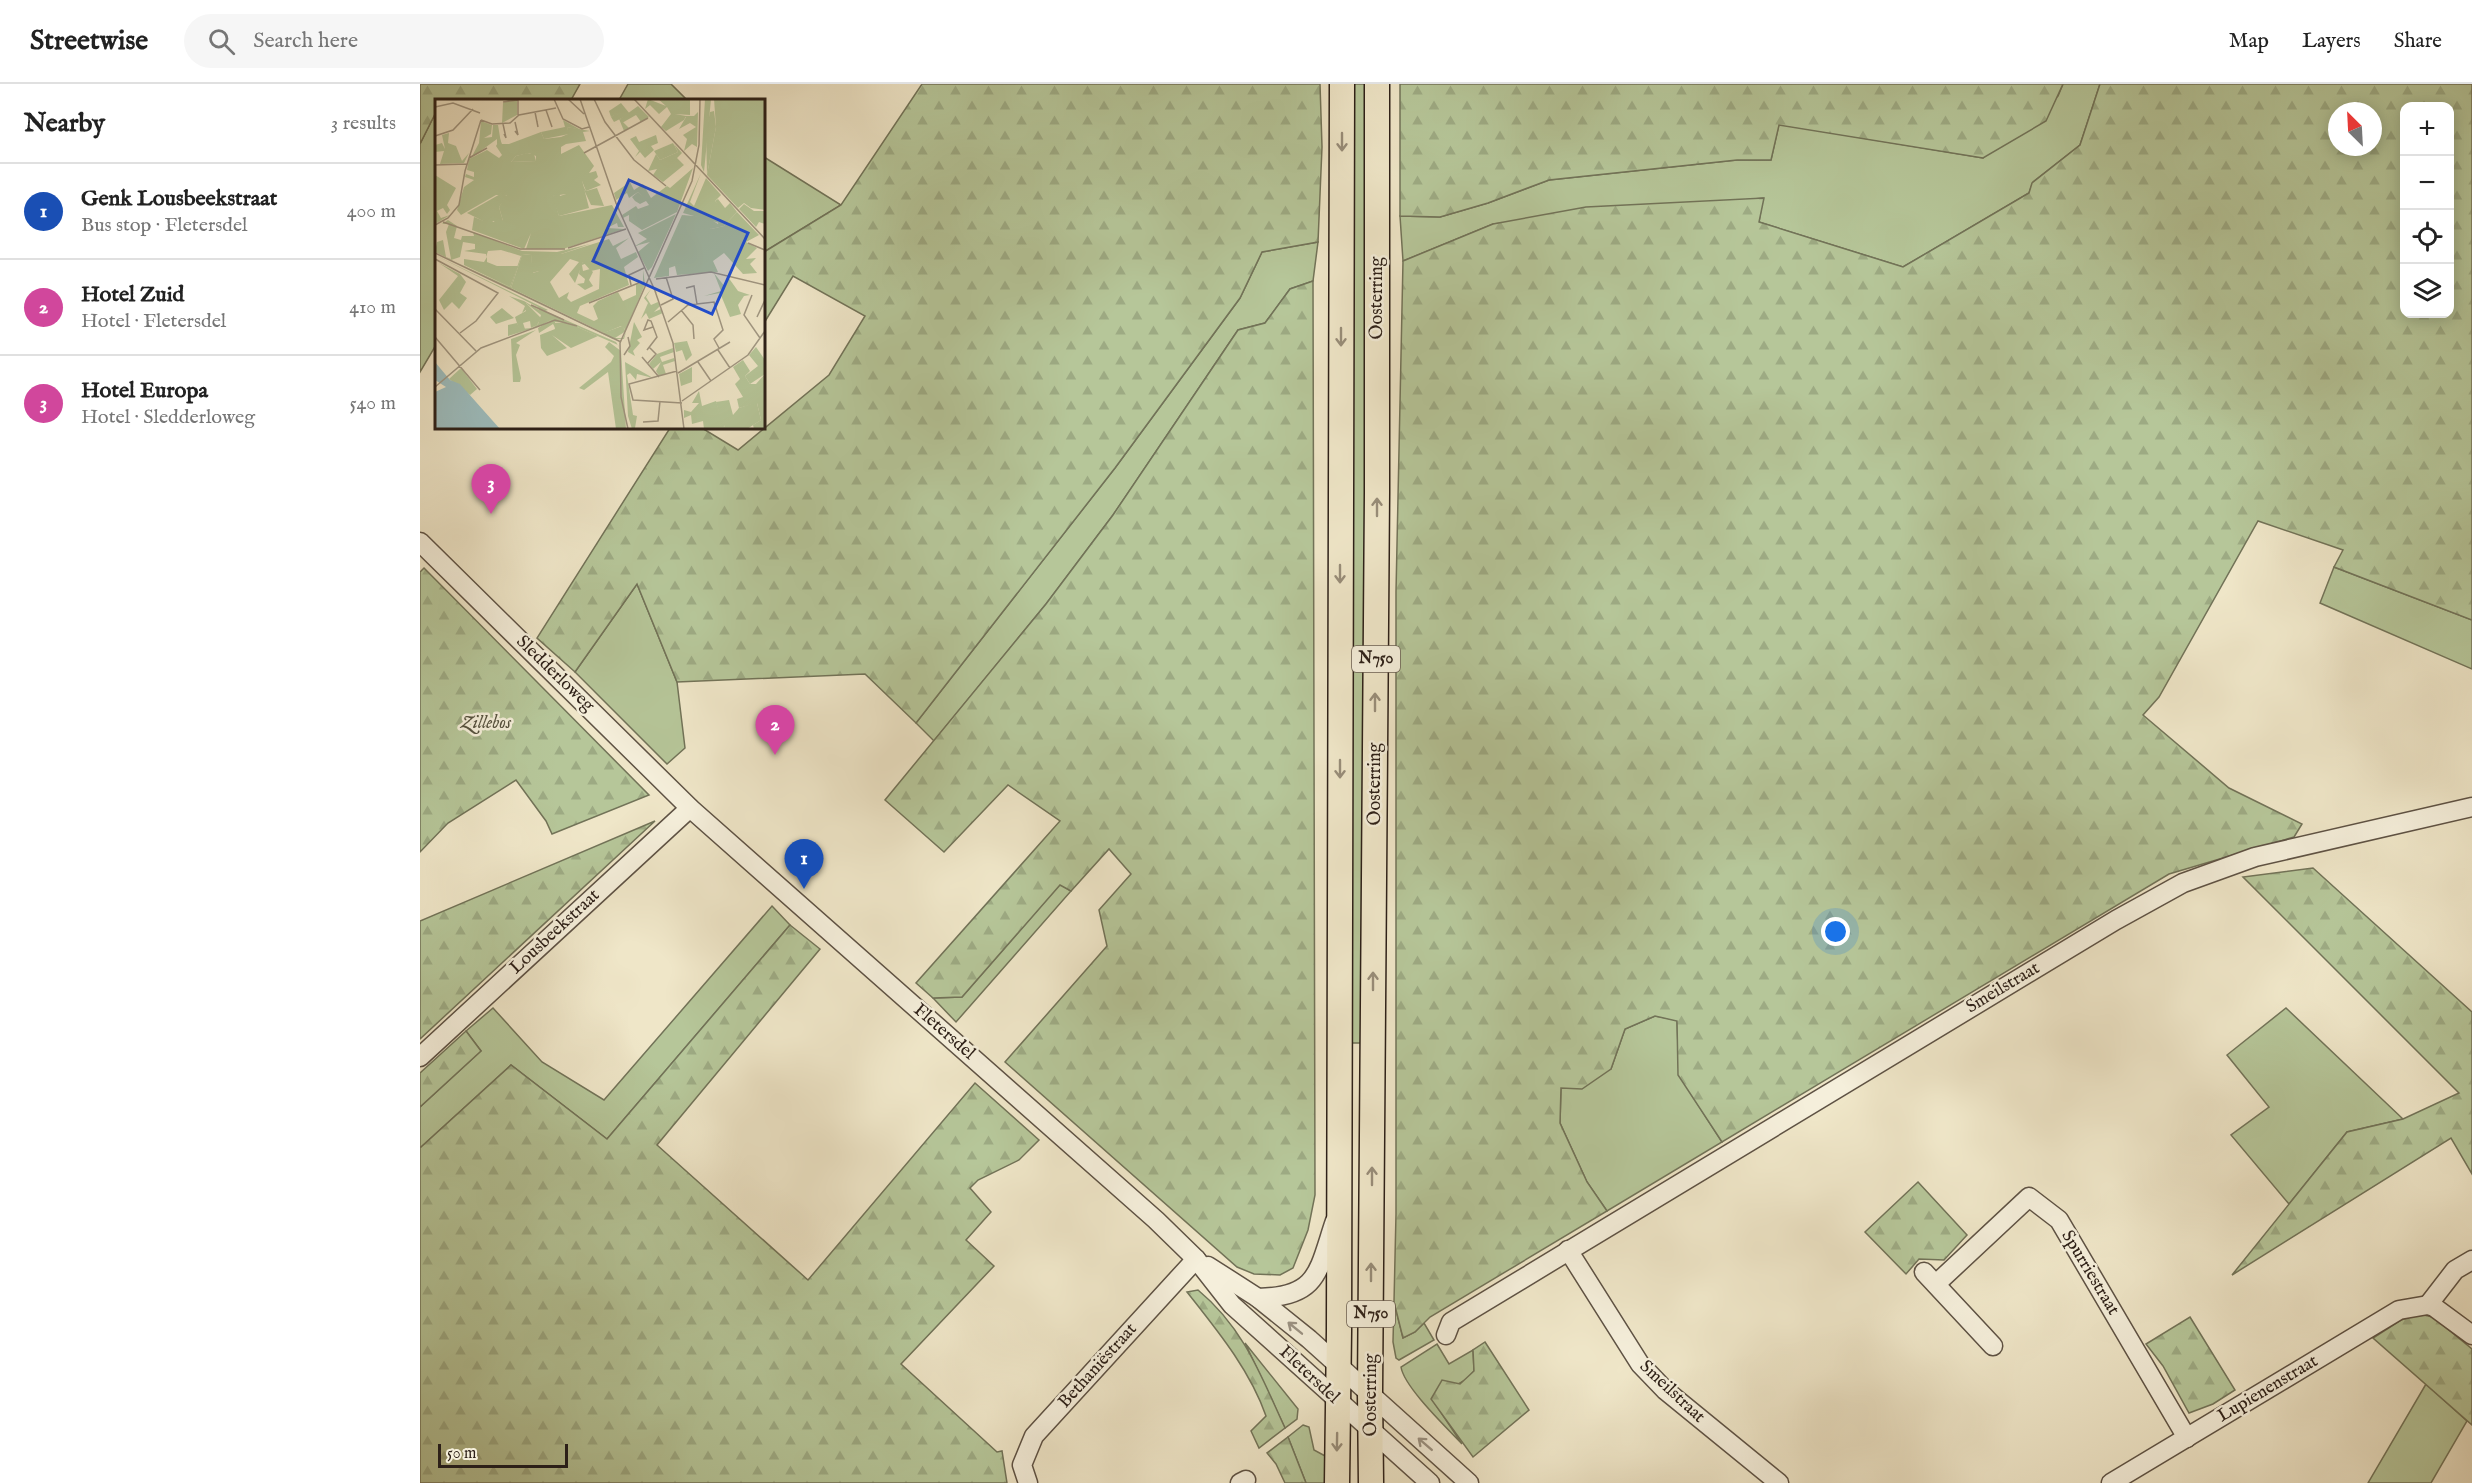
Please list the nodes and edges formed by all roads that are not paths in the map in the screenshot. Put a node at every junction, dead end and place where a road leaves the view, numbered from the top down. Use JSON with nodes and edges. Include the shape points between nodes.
{"nodes":[{"id":1,"x":1342,"y":84,"type":"edge"},
{"id":2,"x":1377,"y":84,"type":"edge"},
{"id":3,"x":420,"y":542,"type":"edge"},
{"id":4,"x":2472,"y":807,"type":"edge"},
{"id":5,"x":690,"y":808,"type":"junction"},
{"id":6,"x":420,"y":1057,"type":"edge"},
{"id":7,"x":1338,"y":1211,"type":"junction"},
{"id":8,"x":1568,"y":1250,"type":"junction"},
{"id":9,"x":1196,"y":1258,"type":"junction"},
{"id":10,"x":2472,"y":1260,"type":"edge"},
{"id":11,"x":1258,"y":1298,"type":"junction"},
{"id":12,"x":2428,"y":1305,"type":"junction"},
{"id":13,"x":1446,"y":1335,"type":"dead end"},
{"id":14,"x":2472,"y":1335,"type":"edge"},
{"id":15,"x":1993,"y":1346,"type":"dead end"},
{"id":16,"x":1339,"y":1366,"type":"junction"},
{"id":17,"x":1370,"y":1393,"type":"junction"},
{"id":18,"x":1338,"y":1402,"type":"junction"},
{"id":19,"x":1372,"y":1431,"type":"junction"},
{"id":20,"x":2187,"y":1438,"type":"junction"},
{"id":21,"x":1028,"y":1483,"type":"edge"},
{"id":22,"x":1337,"y":1483,"type":"edge"},
{"id":23,"x":1371,"y":1483,"type":"edge"},
{"id":24,"x":1430,"y":1483,"type":"edge"},
{"id":25,"x":1469,"y":1483,"type":"edge"},
{"id":26,"x":1779,"y":1483,"type":"edge"},
{"id":27,"x":2111,"y":1483,"type":"edge"}],
"edges":[{"from":1,"to":7,"type":"main road","name":"Oosterring","number":"N750","one_way":true},
{"from":17,"to":2,"type":"main road","name":"Oosterring","number":"N750","one_way":true},
{"from":3,"to":5,"type":"street","name":"Sledderloweg"},
{"from":4,"to":8,"type":"street","name":"Smeilstraat","via":[[2255,857],[2183,883]]},
{"from":5,"to":6,"type":"street","name":"Lousbeekstraat"},
{"from":5,"to":9,"type":"street","name":"Fletersdel"},
{"from":7,"to":11,"type":"street","via":[[1315,1278],[1307,1287],[1276,1298]]},
{"from":7,"to":16,"type":"main road","name":"Oosterring","number":"N750"},
{"from":8,"to":13,"type":"street","name":"Smeilstraat","via":[[1451,1322]]},
{"from":8,"to":26,"type":"street","name":"Smeilstraat","via":[[1640,1364],[1665,1390]]},
{"from":9,"to":11,"type":"street","name":"Fletersdel"},
{"from":9,"to":18,"type":"street","name":"Fletersdel","via":[[1232,1305]]},
{"from":9,"to":21,"type":"street","name":"Bethaniëstraat","via":[[1034,1436],[1022,1465]]},
{"from":10,"to":12,"type":"street","via":[[2455,1270]]},
{"from":16,"to":11,"type":"street","name":"Fletersdel","one_way":true},
{"from":12,"to":14,"type":"street"},
{"from":12,"to":20,"type":"street","name":"Lupienenstraat","via":[[2399,1310]]},
{"from":15,"to":20,"type":"street","name":"Spurriestraat","via":[[1930,1278],[2029,1197],[2059,1220]]},
{"from":16,"to":17,"type":"street","name":"Fletersdel"},
{"from":16,"to":18,"type":"main road","name":"Oosterring","number":"N750"},
{"from":17,"to":19,"type":"main road","name":"Oosterring","number":"N750"},
{"from":25,"to":17,"type":"street","name":"Fletersdel","one_way":true},
{"from":18,"to":19,"type":"street","name":"Fletersdel"},
{"from":18,"to":22,"type":"main road","name":"Oosterring","number":"N750","one_way":true},
{"from":19,"to":23,"type":"main road","name":"Oosterring","number":"N750"},
{"from":19,"to":24,"type":"street","name":"Fletersdel"},
{"from":20,"to":27,"type":"street","name":"Lupienenstraat"}]}
